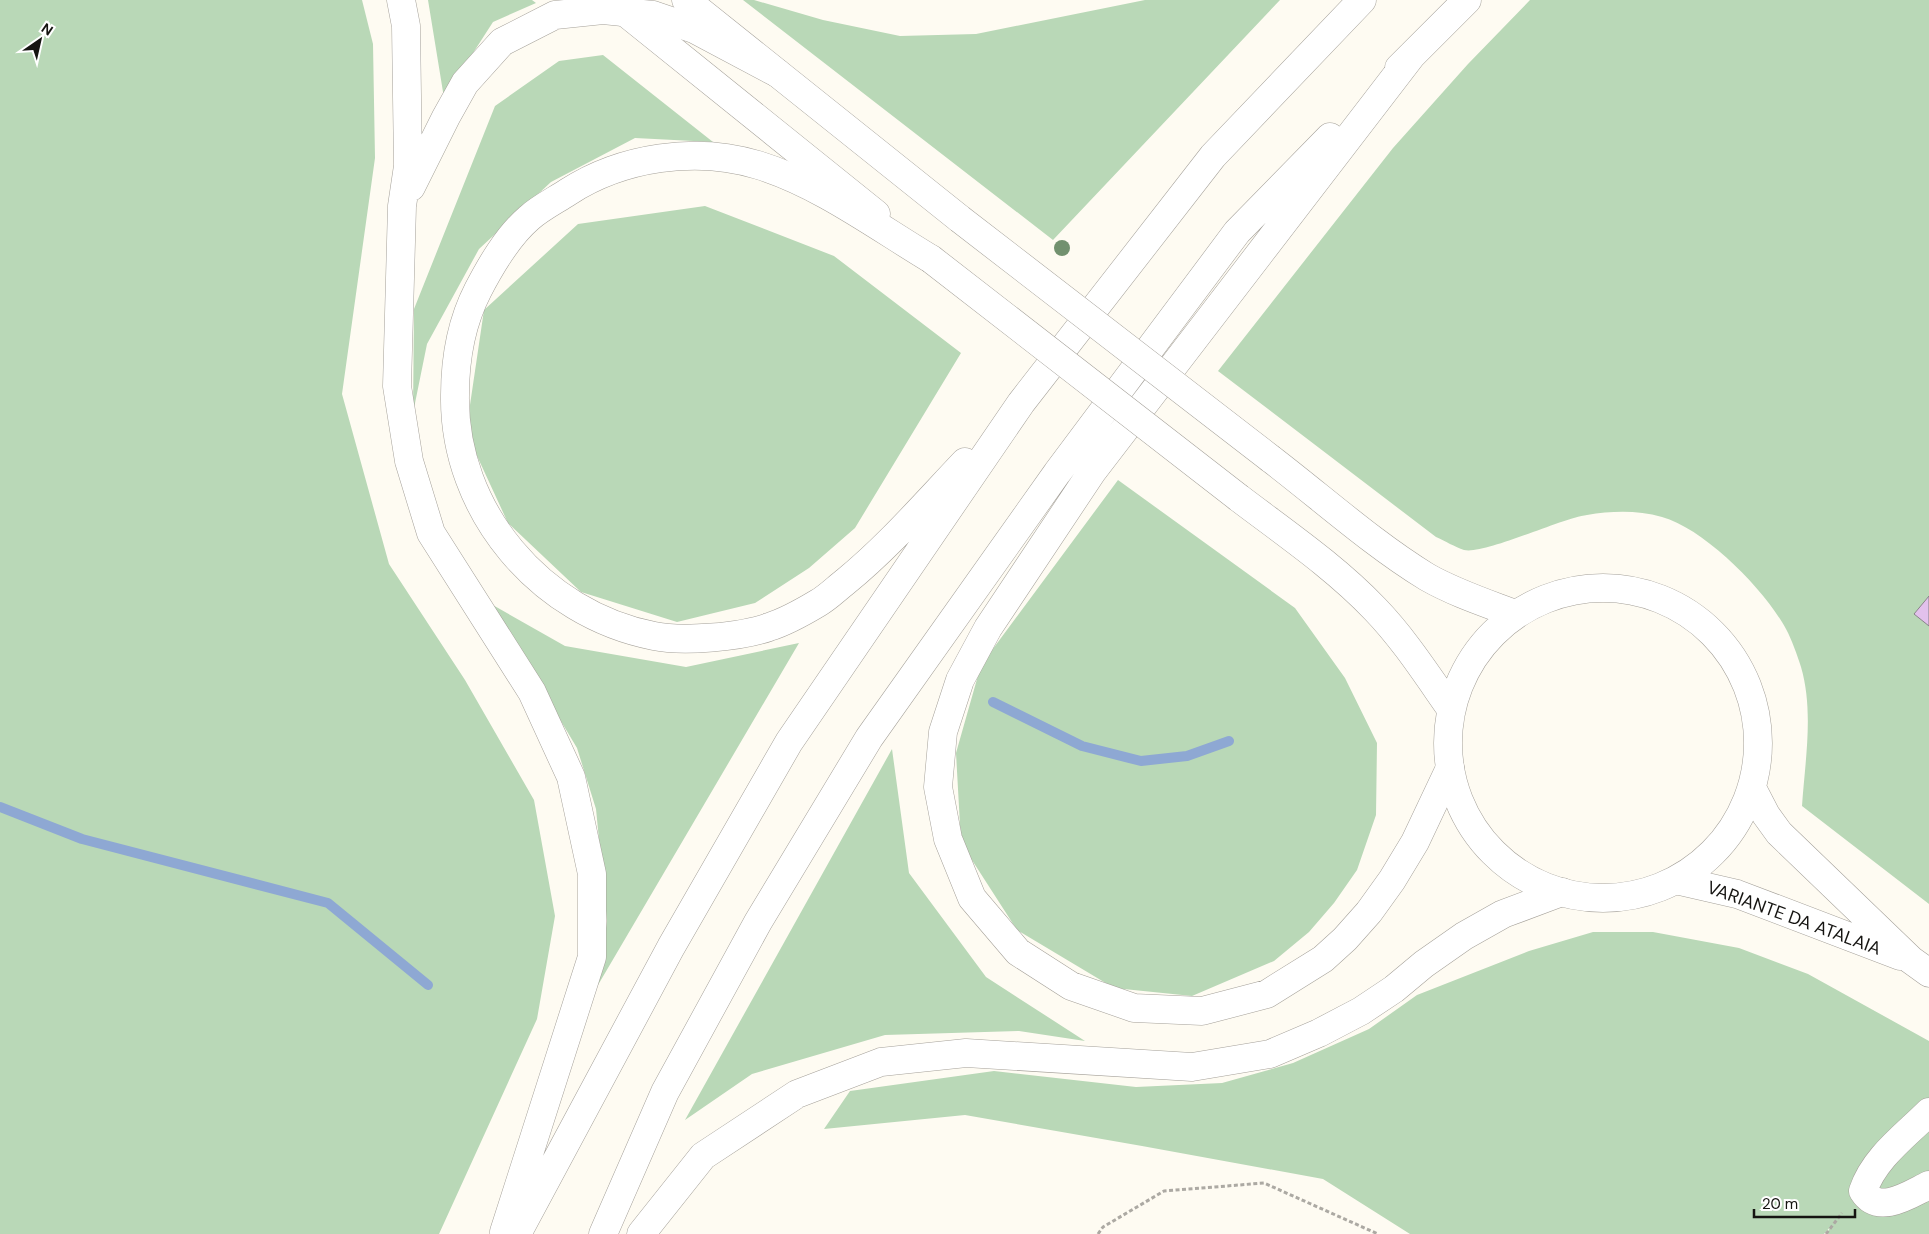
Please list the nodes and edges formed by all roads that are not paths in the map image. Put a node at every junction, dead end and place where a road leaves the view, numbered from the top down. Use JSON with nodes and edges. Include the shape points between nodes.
{"nodes":[{"id":1,"x":401,"y":0,"type":"edge"},
{"id":2,"x":686,"y":0,"type":"edge"},
{"id":3,"x":1362,"y":0,"type":"edge"},
{"id":4,"x":1467,"y":0,"type":"edge"},
{"id":5,"x":618,"y":6,"type":"edge"},
{"id":6,"x":1412,"y":55,"type":"junction"},
{"id":7,"x":777,"y":73,"type":"junction"},
{"id":8,"x":402,"y":206,"type":"junction"},
{"id":9,"x":931,"y":258,"type":"junction"},
{"id":10,"x":1021,"y":403,"type":"junction"},
{"id":11,"x":1515,"y":614,"type":"junction"},
{"id":12,"x":1451,"y":709,"type":"junction"},
{"id":13,"x":1450,"y":768,"type":"junction"},
{"id":14,"x":1752,"y":788,"type":"junction"},
{"id":15,"x":1676,"y":880,"type":"junction"},
{"id":16,"x":1562,"y":892,"type":"junction"},
{"id":17,"x":1920,"y":967,"type":"edge"},
{"id":18,"x":1929,"y":1112,"type":"edge"},
{"id":19,"x":1929,"y":1185,"type":"edge"},
{"id":20,"x":503,"y":1234,"type":"edge"},
{"id":21,"x":517,"y":1234,"type":"edge"},
{"id":22,"x":603,"y":1234,"type":"edge"},
{"id":23,"x":641,"y":1234,"type":"edge"}],
"edges":[{"from":1,"to":8,"type":"main road","via":[[406,26],[408,166]]},
{"from":2,"to":7,"type":"main road"},
{"from":3,"to":10,"type":"main road","via":[[1214,156]]},
{"from":4,"to":6,"type":"main road"},
{"from":5,"to":7,"type":"main road","via":[[694,29]]},
{"from":5,"to":8,"type":"main road","via":[[555,15],[502,42],[466,83],[446,116]]},
{"from":5,"to":9,"type":"main road"},
{"from":6,"to":13,"type":"main road","via":[[1092,472],[988,628],[960,680],[943,732],[938,787],[948,838],[972,898],[1018,952],[1071,986],[1134,1008],[1202,1011],[1267,994],[1323,959],[1345,939],[1392,880],[1415,842]]},
{"from":6,"to":22,"type":"main road","via":[[1237,232],[1056,473],[869,738],[758,922],[665,1092]]},
{"from":7,"to":11,"type":"main road","bridge":true,"via":[[1394,555],[1457,592]]},
{"from":8,"to":20,"type":"main road","via":[[397,386],[409,461],[431,533],[532,692],[571,777],[592,874],[592,957]]},
{"from":9,"to":10,"type":"main road","via":[[806,184],[757,165],[709,155],[657,159],[610,169],[574,188],[528,218],[493,260],[468,311],[455,360],[454,420],[465,470],[483,513],[514,556],[554,592],[603,621],[656,637],[710,638],[768,628],[820,602],[867,564]]},
{"from":9,"to":12,"type":"main road","bridge":true,"via":[[1350,584],[1397,634]]},
{"from":10,"to":21,"type":"main road","via":[[789,742],[671,947]]},
{"from":11,"to":12,"type":"main road","name":"VARIANTE DA ATALAIA","via":[[1474,655],[1460,681]]},
{"from":11,"to":14,"type":"main road","name":"VARIANTE DA ATALAIA","via":[[1569,590],[1618,588],[1656,597],[1707,627],[1727,648],[1743,673],[1753,701],[1758,759]]},
{"from":12,"to":13,"type":"main road","name":"VARIANTE DA ATALAIA","via":[[1448,738]]},
{"from":13,"to":16,"type":"main road","name":"VARIANTE DA ATALAIA","via":[[1457,796],[1487,846],[1534,882]]},
{"from":14,"to":15,"type":"main road","name":"VARIANTE DA ATALAIA","via":[[1740,816],[1723,842],[1702,863]]},
{"from":14,"to":17,"type":"main road","name":"VARIANTE DA ATALAIA","via":[[1779,833]]},
{"from":15,"to":16,"type":"main road","name":"VARIANTE DA ATALAIA","via":[[1649,892],[1620,897],[1591,898]]},
{"from":15,"to":17,"type":"main road","name":"VARIANTE DA ATALAIA","via":[[1737,894]]},
{"from":16,"to":23,"type":"main road","via":[[1495,918],[1464,936],[1361,1011],[1270,1054],[1192,1067],[966,1053],[881,1062],[797,1094],[703,1156]]},
{"from":18,"to":19,"type":"main road","via":[[1880,1160],[1869,1175],[1864,1191],[1875,1201],[1895,1202]]}]}
